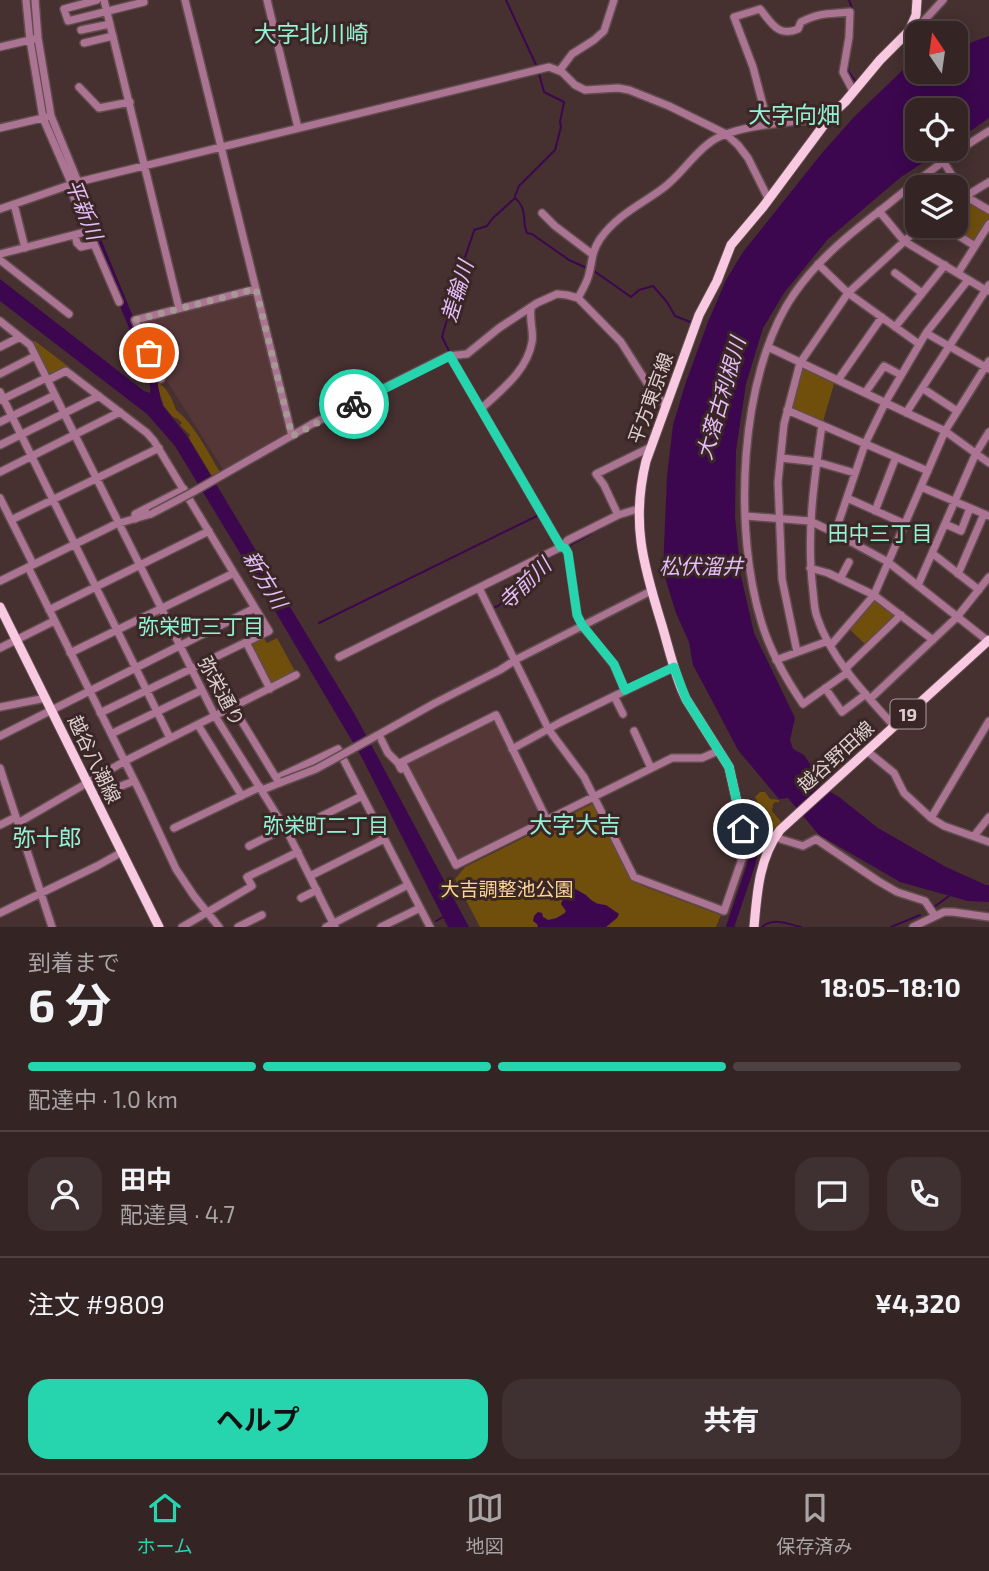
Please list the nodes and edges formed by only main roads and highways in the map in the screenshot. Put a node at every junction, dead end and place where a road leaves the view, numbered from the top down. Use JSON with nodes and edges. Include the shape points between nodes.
{"nodes":[{"id":1,"x":917,"y":0,"type":"edge"},
{"id":2,"x":0,"y":607,"type":"edge"},
{"id":3,"x":987,"y":644,"type":"edge"},
{"id":4,"x":774,"y":837,"type":"junction"},
{"id":5,"x":159,"y":927,"type":"edge"},
{"id":6,"x":754,"y":927,"type":"edge"}],
"edges":[{"from":1,"to":4,"type":"main road","name":"平方東京線","via":[[909,31],[832,114],[727,253],[699,315],[642,478],[640,544],[674,667],[686,699],[730,770],[751,832]]},
{"from":2,"to":5,"type":"main road","name":"越谷八潮線"},
{"from":3,"to":4,"type":"main road","name":"越谷野田線","number":"19"},
{"from":4,"to":6,"type":"main road","name":"越谷野田線","number":"19","via":[[762,866]]}]}
